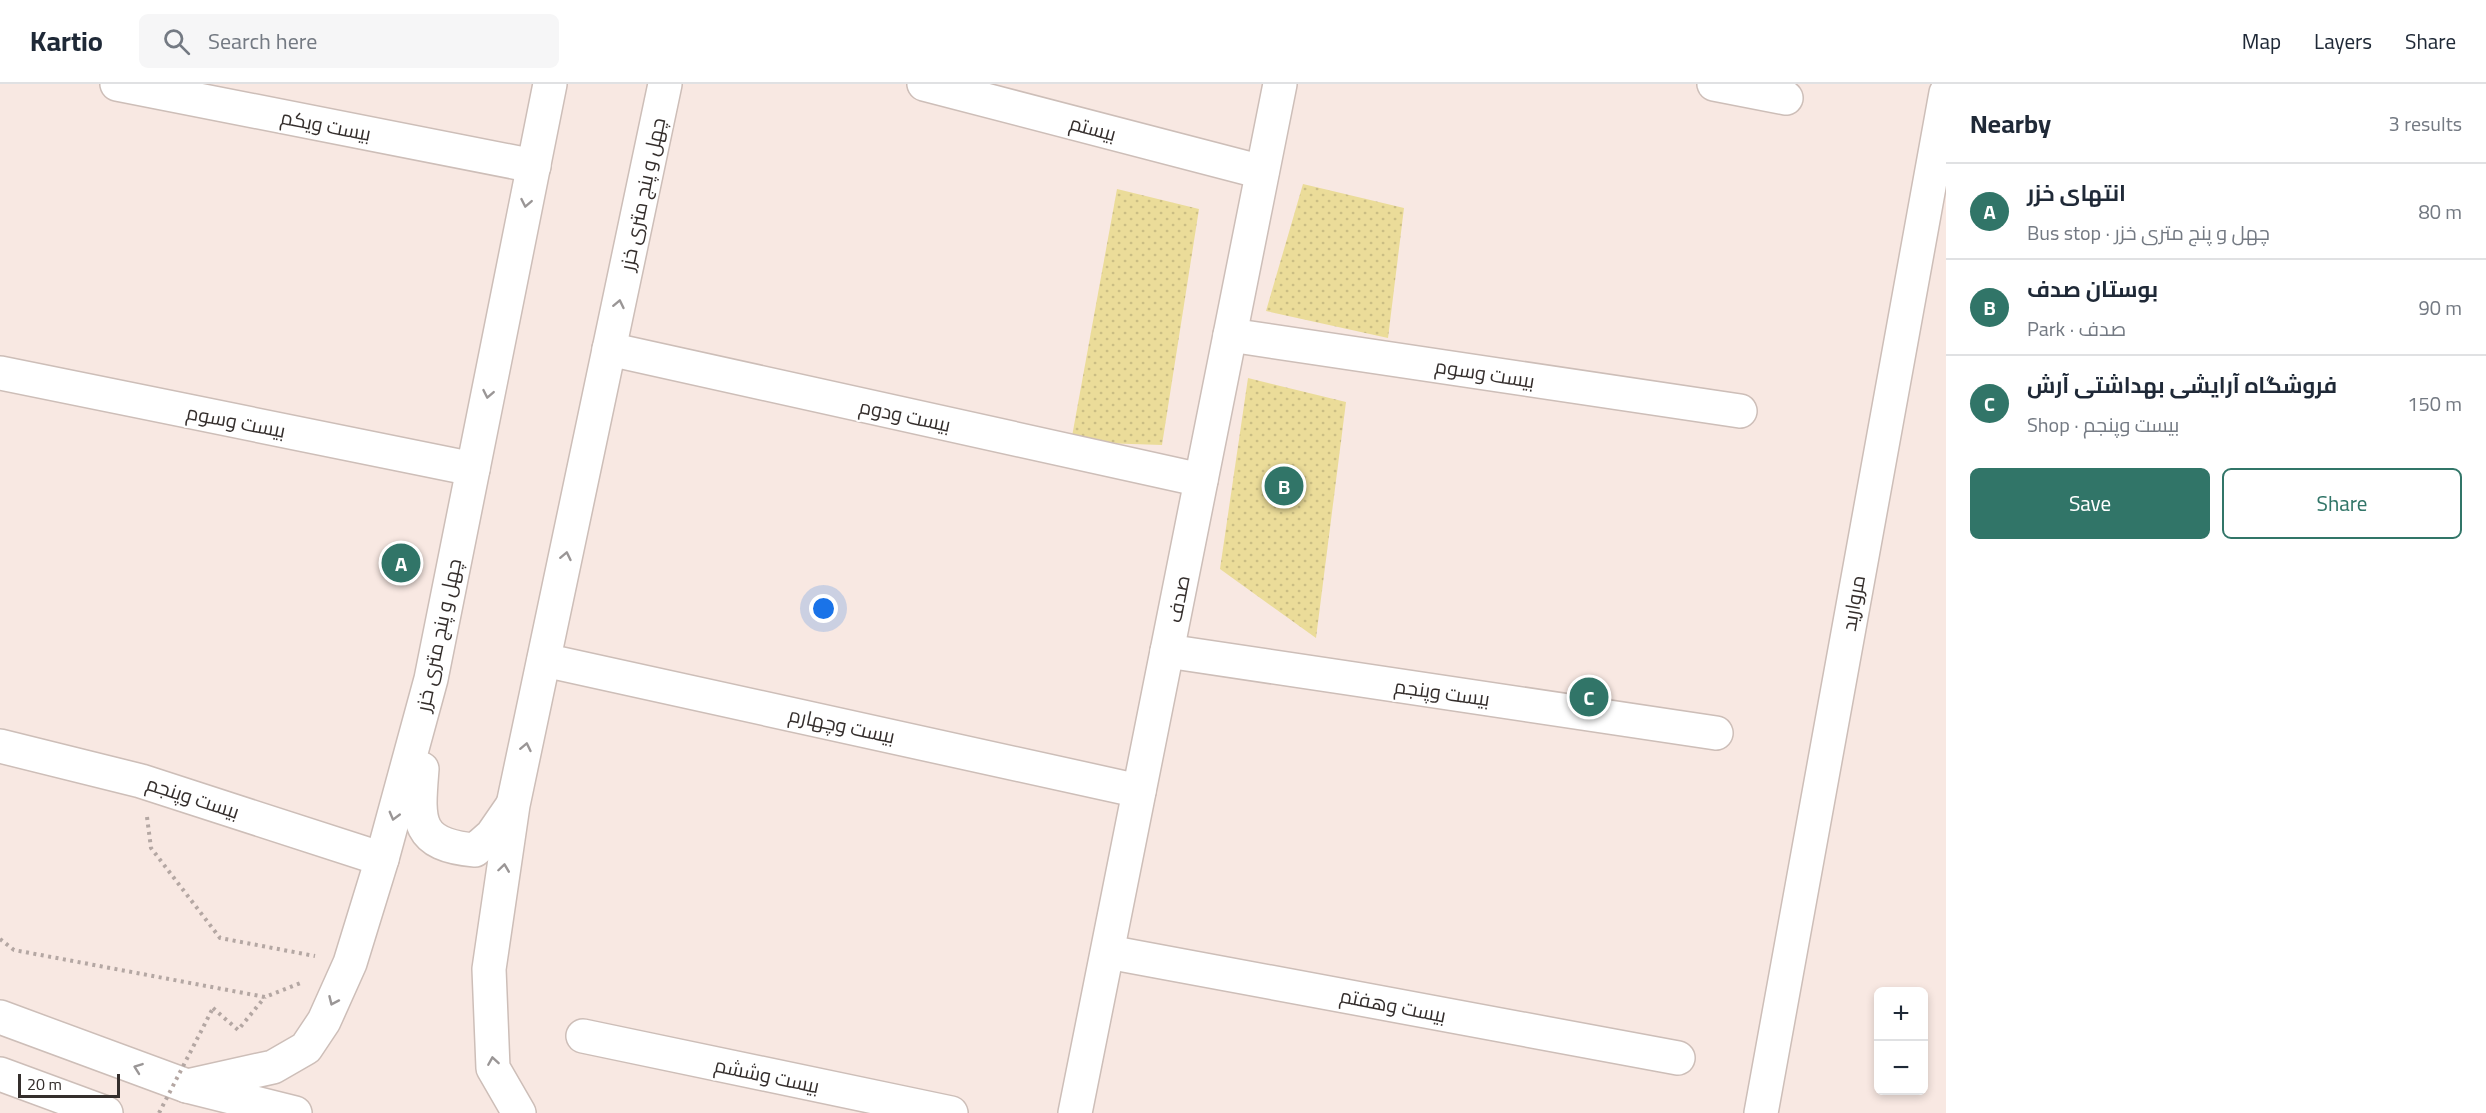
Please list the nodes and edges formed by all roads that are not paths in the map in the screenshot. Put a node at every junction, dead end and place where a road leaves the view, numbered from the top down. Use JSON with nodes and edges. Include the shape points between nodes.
{"nodes":[{"id":1,"x":117,"y":84,"type":"edge"},
{"id":2,"x":550,"y":84,"type":"edge"},
{"id":3,"x":665,"y":84,"type":"edge"},
{"id":4,"x":924,"y":84,"type":"edge"},
{"id":5,"x":1280,"y":84,"type":"edge"},
{"id":6,"x":1714,"y":84,"type":"edge"},
{"id":7,"x":1946,"y":93,"type":"edge"},
{"id":8,"x":1786,"y":98,"type":"dead end"},
{"id":9,"x":534,"y":166,"type":"junction"},
{"id":10,"x":1262,"y":172,"type":"junction"},
{"id":11,"x":1230,"y":335,"type":"junction"},
{"id":12,"x":609,"y":349,"type":"junction"},
{"id":13,"x":0,"y":373,"type":"edge"},
{"id":14,"x":1740,"y":411,"type":"dead end"},
{"id":15,"x":473,"y":469,"type":"junction"},
{"id":16,"x":1201,"y":480,"type":"junction"},
{"id":17,"x":1167,"y":651,"type":"junction"},
{"id":18,"x":544,"y":660,"type":"junction"},
{"id":19,"x":431,"y":679,"type":"junction"},
{"id":20,"x":1716,"y":733,"type":"dead end"},
{"id":21,"x":0,"y":746,"type":"edge"},
{"id":22,"x":1139,"y":791,"type":"junction"},
{"id":23,"x":513,"y":804,"type":"junction"},
{"id":24,"x":382,"y":859,"type":"junction"},
{"id":25,"x":1108,"y":952,"type":"junction"},
{"id":26,"x":0,"y":1017,"type":"edge"},
{"id":27,"x":583,"y":1036,"type":"dead end"},
{"id":28,"x":1678,"y":1058,"type":"dead end"},
{"id":29,"x":0,"y":1074,"type":"edge"},
{"id":30,"x":187,"y":1086,"type":"junction"},
{"id":31,"x":106,"y":1113,"type":"edge"},
{"id":32,"x":295,"y":1113,"type":"edge"},
{"id":33,"x":519,"y":1113,"type":"edge"},
{"id":34,"x":951,"y":1113,"type":"edge"},
{"id":35,"x":1076,"y":1113,"type":"edge"},
{"id":36,"x":1761,"y":1113,"type":"edge"}],
"edges":[{"from":1,"to":9,"type":"main road","name":"بیست ویکم"},
{"from":2,"to":9,"type":"main road","name":"چهل و پنج متری خزر"},
{"from":12,"to":3,"type":"main road","name":"چهل و پنج متری خزر","one_way":true},
{"from":4,"to":10,"type":"main road","name":"بیستم"},
{"from":5,"to":10,"type":"main road","name":"صدف"},
{"from":6,"to":8,"type":"main road"},
{"from":7,"to":36,"type":"main road","name":"مروارید"},
{"from":9,"to":15,"type":"main road","name":"چهل و پنج متری خزر","one_way":true},
{"from":10,"to":11,"type":"main road","name":"صدف"},
{"from":11,"to":14,"type":"main road","name":"بیست وسوم"},
{"from":11,"to":16,"type":"main road","name":"صدف"},
{"from":12,"to":16,"type":"main road","name":"بیست ودوم"},
{"from":18,"to":12,"type":"main road","name":"چهل و پنج متری خزر","one_way":true},
{"from":13,"to":15,"type":"main road","name":"بیست وسوم"},
{"from":15,"to":19,"type":"main road","name":"چهل و پنج متری خزر"},
{"from":16,"to":17,"type":"main road","name":"صدف"},
{"from":17,"to":20,"type":"main road","name":"بیست وپنجم"},
{"from":17,"to":22,"type":"main road","name":"صدف"},
{"from":18,"to":22,"type":"main road","name":"بیست وچهارم"},
{"from":23,"to":18,"type":"main road","name":"چهل و پنج متری خزر","one_way":true},
{"from":19,"to":23,"type":"main road","via":[[418,814],[428,834],[452,848],[475,850],[492,835]]},
{"from":19,"to":24,"type":"main road","name":"چهل و پنج متری خزر","one_way":true},
{"from":21,"to":24,"type":"main road","name":"بیست وپنجم","via":[[141,781]]},
{"from":22,"to":25,"type":"main road","name":"صدف"},
{"from":33,"to":23,"type":"main road","name":"چهل و پنج متری خزر","one_way":true,"via":[[493,1068],[490,1024],[489,969]]},
{"from":24,"to":30,"type":"main road","name":"چهل و پنج متری خزر","one_way":true,"via":[[350,963],[324,1021],[306,1048],[273,1067]]},
{"from":25,"to":28,"type":"main road","name":"بیست وهفتم"},
{"from":25,"to":35,"type":"main road","name":"صدف"},
{"from":30,"to":26,"type":"main road","one_way":true},
{"from":27,"to":34,"type":"main road","name":"بیست وششم"},
{"from":29,"to":31,"type":"main road"},
{"from":30,"to":32,"type":"main road"}]}
